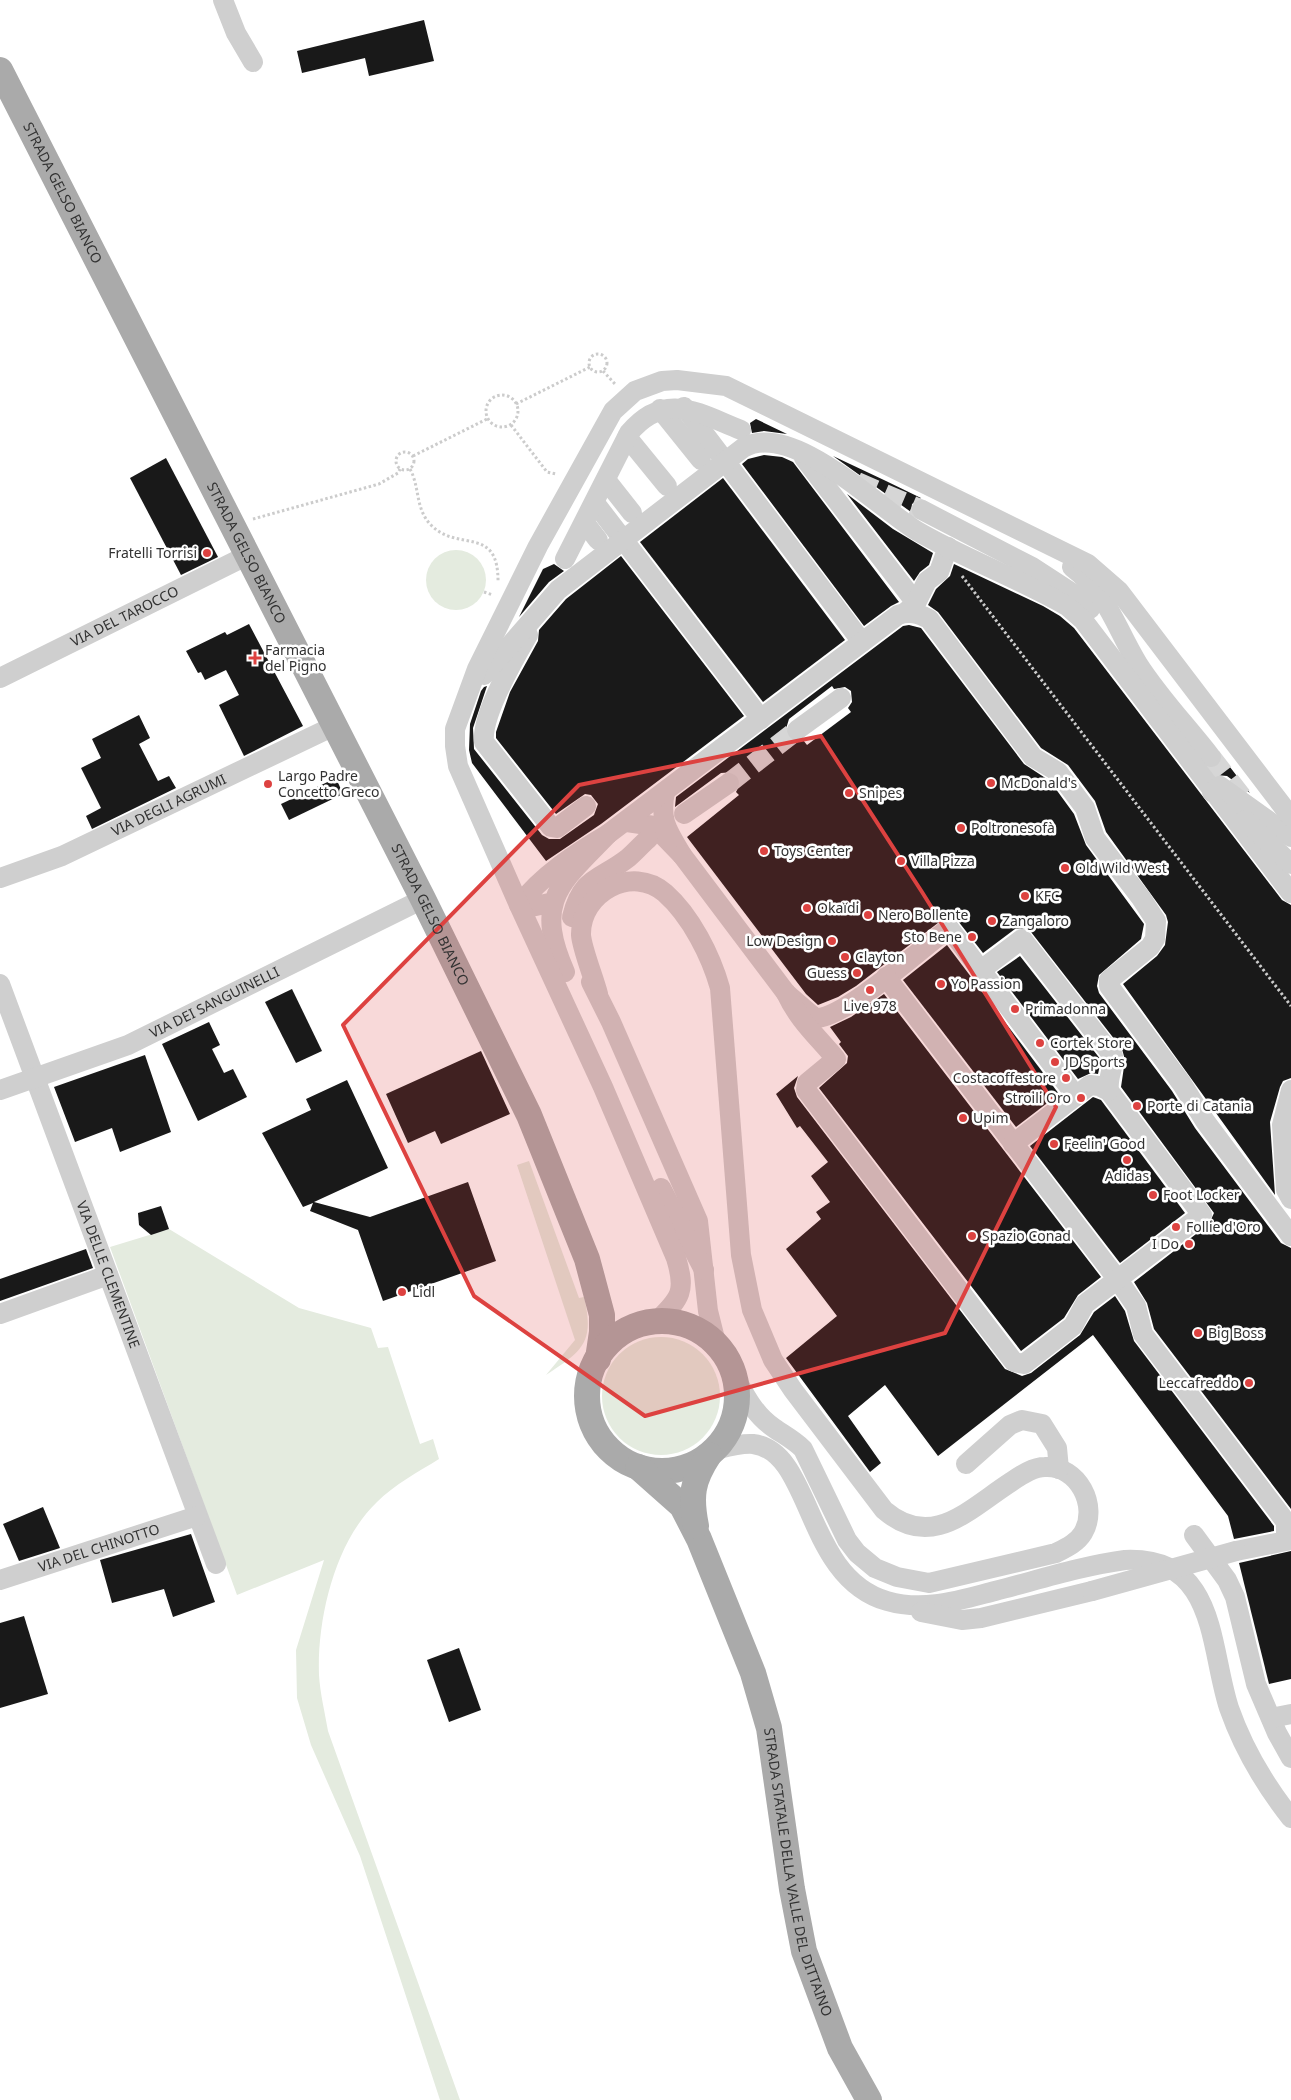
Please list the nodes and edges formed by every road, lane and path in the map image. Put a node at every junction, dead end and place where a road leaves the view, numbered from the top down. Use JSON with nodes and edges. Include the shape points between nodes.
{"nodes":[{"id":1,"x":223,"y":0,"type":"edge"},
{"id":2,"x":253,"y":62,"type":"dead end"},
{"id":3,"x":0,"y":70,"type":"edge"},
{"id":4,"x":590,"y":367,"type":"junction"},
{"id":5,"x":698,"y":383,"type":"junction"},
{"id":6,"x":516,"y":404,"type":"junction"},
{"id":7,"x":684,"y":407,"type":"junction"},
{"id":8,"x":660,"y":409,"type":"junction"},
{"id":9,"x":487,"y":419,"type":"junction"},
{"id":10,"x":511,"y":425,"type":"junction"},
{"id":11,"x":741,"y":430,"type":"dead end"},
{"id":12,"x":627,"y":437,"type":"junction"},
{"id":13,"x":800,"y":452,"type":"junction"},
{"id":14,"x":413,"y":456,"type":"junction"},
{"id":15,"x":701,"y":460,"type":"dead end"},
{"id":16,"x":400,"y":469,"type":"junction"},
{"id":17,"x":410,"y":469,"type":"junction"},
{"id":18,"x":905,"y":474,"type":"junction"},
{"id":19,"x":559,"y":475,"type":"dead end"},
{"id":20,"x":606,"y":480,"type":"junction"},
{"id":21,"x":852,"y":481,"type":"junction"},
{"id":22,"x":666,"y":486,"type":"dead end"},
{"id":23,"x":595,"y":503,"type":"junction"},
{"id":24,"x":922,"y":510,"type":"tunnel mouth"},
{"id":25,"x":632,"y":513,"type":"dead end"},
{"id":26,"x":585,"y":523,"type":"junction"},
{"id":27,"x":233,"y":525,"type":"junction"},
{"id":28,"x":598,"y":540,"type":"dead end"},
{"id":29,"x":948,"y":547,"type":"junction"},
{"id":30,"x":248,"y":555,"type":"junction"},
{"id":31,"x":565,"y":559,"type":"dead end"},
{"id":32,"x":961,"y":574,"type":"dead end"},
{"id":33,"x":498,"y":587,"type":"dead end"},
{"id":34,"x":484,"y":592,"type":"dead end"},
{"id":35,"x":498,"y":596,"type":"dead end"},
{"id":36,"x":911,"y":607,"type":"junction"},
{"id":37,"x":543,"y":610,"type":"junction"},
{"id":38,"x":862,"y":642,"type":"junction"},
{"id":39,"x":1119,"y":669,"type":"junction"},
{"id":40,"x":0,"y":678,"type":"edge"},
{"id":41,"x":841,"y":698,"type":"dead end"},
{"id":42,"x":462,"y":707,"type":"junction"},
{"id":43,"x":761,"y":719,"type":"junction"},
{"id":44,"x":334,"y":726,"type":"junction"},
{"id":45,"x":797,"y":730,"type":"tunnel mouth"},
{"id":46,"x":1211,"y":757,"type":"tunnel mouth"},
{"id":47,"x":729,"y":783,"type":"tunnel mouth"},
{"id":48,"x":665,"y":792,"type":"junction"},
{"id":49,"x":1212,"y":792,"type":"junction"},
{"id":50,"x":586,"y":806,"type":"dead end"},
{"id":51,"x":684,"y":814,"type":"dead end"},
{"id":52,"x":1291,"y":817,"type":"edge"},
{"id":53,"x":627,"y":822,"type":"junction"},
{"id":54,"x":1238,"y":825,"type":"junction"},
{"id":55,"x":608,"y":834,"type":"junction"},
{"id":56,"x":1291,"y":837,"type":"edge"},
{"id":57,"x":648,"y":839,"type":"dead end"},
{"id":58,"x":682,"y":855,"type":"junction"},
{"id":59,"x":1291,"y":864,"type":"edge"},
{"id":60,"x":0,"y":878,"type":"edge"},
{"id":61,"x":1291,"y":894,"type":"edge"},
{"id":62,"x":423,"y":899,"type":"junction"},
{"id":63,"x":554,"y":902,"type":"junction"},
{"id":64,"x":519,"y":904,"type":"junction"},
{"id":65,"x":981,"y":970,"type":"junction"},
{"id":66,"x":886,"y":977,"type":"junction"},
{"id":67,"x":0,"y":984,"type":"edge"},
{"id":68,"x":786,"y":992,"type":"junction"},
{"id":69,"x":598,"y":994,"type":"junction"},
{"id":70,"x":1291,"y":1006,"type":"edge"},
{"id":71,"x":844,"y":1009,"type":"junction"},
{"id":72,"x":829,"y":1051,"type":"junction"},
{"id":73,"x":34,"y":1078,"type":"junction"},
{"id":74,"x":0,"y":1090,"type":"edge"},
{"id":75,"x":1291,"y":1090,"type":"edge"},
{"id":76,"x":1109,"y":1091,"type":"junction"},
{"id":77,"x":1076,"y":1096,"type":"junction"},
{"id":78,"x":1013,"y":1144,"type":"junction"},
{"id":79,"x":1291,"y":1199,"type":"edge"},
{"id":80,"x":1291,"y":1236,"type":"edge"},
{"id":81,"x":587,"y":1259,"type":"junction"},
{"id":82,"x":704,"y":1270,"type":"junction"},
{"id":83,"x":108,"y":1275,"type":"junction"},
{"id":84,"x":1118,"y":1280,"type":"junction"},
{"id":85,"x":0,"y":1314,"type":"edge"},
{"id":86,"x":652,"y":1322,"type":"junction"},
{"id":87,"x":716,"y":1343,"type":"junction"},
{"id":88,"x":598,"y":1359,"type":"junction"},
{"id":89,"x":735,"y":1378,"type":"junction"},
{"id":90,"x":712,"y":1452,"type":"junction"},
{"id":91,"x":966,"y":1464,"type":"dead end"},
{"id":92,"x":638,"y":1468,"type":"junction"},
{"id":93,"x":1059,"y":1469,"type":"junction"},
{"id":94,"x":197,"y":1516,"type":"junction"},
{"id":95,"x":1194,"y":1535,"type":"dead end"},
{"id":96,"x":699,"y":1539,"type":"junction"},
{"id":97,"x":216,"y":1564,"type":"dead end"},
{"id":98,"x":0,"y":1580,"type":"edge"},
{"id":99,"x":900,"y":1604,"type":"junction"},
{"id":100,"x":1291,"y":1714,"type":"edge"},
{"id":101,"x":1271,"y":1718,"type":"junction"},
{"id":102,"x":1291,"y":1758,"type":"edge"},
{"id":103,"x":1291,"y":1818,"type":"edge"},
{"id":104,"x":869,"y":2100,"type":"edge"}],
"edges":[{"from":1,"to":2,"type":"street","via":[[236,33]]},
{"from":3,"to":27,"type":"main road","name":"STRADA GELSO BIANCO"},
{"from":4,"to":4,"type":"path","via":[[603,371],[607,367],[606,356],[591,357]]},
{"from":4,"to":6,"type":"path"},
{"from":5,"to":18,"type":"street","via":[[726,386]]},
{"from":5,"to":21,"type":"street","via":[[795,431],[817,446]]},
{"from":5,"to":42,"type":"street","via":[[676,380],[648,385],[613,411],[538,546],[477,669]]},
{"from":6,"to":9,"type":"path","via":[[512,398],[497,395],[487,405]]},
{"from":6,"to":10,"type":"path","via":[[516,419]]},
{"from":7,"to":8,"type":"street"},
{"from":7,"to":11,"type":"street"},
{"from":7,"to":38,"type":"street"},
{"from":8,"to":12,"type":"street","via":[[639,421]]},
{"from":8,"to":15,"type":"street"},
{"from":9,"to":10,"type":"path","via":[[498,427]]},
{"from":9,"to":14,"type":"path"},
{"from":10,"to":19,"type":"path","via":[[547,472]]},
{"from":12,"to":20,"type":"street"},
{"from":12,"to":22,"type":"street"},
{"from":13,"to":21,"type":"street"},
{"from":13,"to":36,"type":"street"},
{"from":13,"to":37,"type":"street","via":[[761,441],[743,448],[558,590]]},
{"from":14,"to":16,"type":"path","via":[[403,452],[398,454],[396,459]]},
{"from":14,"to":17,"type":"path"},
{"from":16,"to":17,"type":"path"},
{"from":16,"to":27,"type":"path","via":[[379,484]]},
{"from":17,"to":33,"type":"path","via":[[424,517],[441,534],[478,542],[489,549],[498,569]]},
{"from":18,"to":46,"type":"street","via":[[962,511],[1052,554],[1091,583],[1114,616],[1138,664]]},
{"from":18,"to":52,"type":"street","via":[[1067,552],[1104,576],[1119,591]]},
{"from":20,"to":23,"type":"street"},
{"from":20,"to":25,"type":"street"},
{"from":21,"to":29,"type":"street","via":[[915,530]]},
{"from":23,"to":26,"type":"street"},
{"from":23,"to":43,"type":"street"},
{"from":24,"to":39,"type":"street","via":[[1032,567],[1075,595],[1100,622]]},
{"from":26,"to":28,"type":"street"},
{"from":26,"to":31,"type":"street"},
{"from":27,"to":30,"type":"main road","name":"STRADA GELSO BIANCO"},
{"from":29,"to":36,"type":"street","via":[[939,572],[928,581]]},
{"from":29,"to":39,"type":"street","via":[[1067,606],[1083,620]]},
{"from":30,"to":40,"type":"street","name":"VIA DEL TAROCCO"},
{"from":30,"to":44,"type":"main road","name":"STRADA GELSO BIANCO"},
{"from":32,"to":70,"type":"path"},
{"from":34,"to":35,"type":"path"},
{"from":36,"to":38,"type":"street"},
{"from":36,"to":80,"type":"street","via":[[928,619],[1033,757],[1063,778],[1085,808],[1095,838],[1156,921],[1155,939],[1150,947],[1114,974],[1109,986]]},
{"from":37,"to":42,"type":"street","via":[[500,654]]},
{"from":37,"to":50,"type":"street","via":[[498,691],[483,733],[484,742],[551,827],[557,828]]},
{"from":38,"to":43,"type":"street"},
{"from":39,"to":49,"type":"street"},
{"from":41,"to":45,"type":"street"},
{"from":42,"to":64,"type":"street","via":[[455,729],[458,766]]},
{"from":43,"to":48,"type":"street"},
{"from":44,"to":60,"type":"street","name":"VIA DEGLI AGRUMI","via":[[62,856]]},
{"from":44,"to":62,"type":"main road","name":"STRADA GELSO BIANCO"},
{"from":47,"to":51,"type":"street"},
{"from":48,"to":53,"type":"street"},
{"from":48,"to":58,"type":"street","via":[[661,814]]},
{"from":49,"to":54,"type":"street"},
{"from":49,"to":56,"type":"street","via":[[1220,786]]},
{"from":53,"to":55,"type":"street"},
{"from":53,"to":58,"type":"street","via":[[654,826]]},
{"from":54,"to":59,"type":"street","via":[[1245,820]]},
{"from":54,"to":61,"type":"street"},
{"from":55,"to":63,"type":"street","via":[[563,881]]},
{"from":55,"to":64,"type":"street","via":[[534,886]]},
{"from":57,"to":69,"type":"street","via":[[627,859],[588,884],[575,904],[571,934],[574,947]]},
{"from":58,"to":68,"type":"street"},
{"from":62,"to":73,"type":"street","name":"VIA DEI SANGUINELLI","via":[[128,1045]]},
{"from":62,"to":81,"type":"main road","name":"STRADA GELSO BIANCO","via":[[529,1115]]},
{"from":63,"to":64,"type":"street","via":[[532,907]]},
{"from":63,"to":82,"type":"street","via":[[551,922],[555,949],[666,1201]]},
{"from":64,"to":86,"type":"street","via":[[604,1087],[676,1258],[682,1280],[680,1291],[671,1308]]},
{"from":65,"to":66,"type":"street","via":[[949,928]]},
{"from":65,"to":76,"type":"street","via":[[1022,939],[1113,1056]]},
{"from":65,"to":77,"type":"street"},
{"from":66,"to":71,"type":"street"},
{"from":66,"to":78,"type":"street"},
{"from":67,"to":73,"type":"street","name":"VIA DELLE CLEMENTINE"},
{"from":68,"to":71,"type":"street","via":[[811,1017],[821,1018]]},
{"from":68,"to":72,"type":"street","via":[[794,1010]]},
{"from":69,"to":82,"type":"street","via":[[688,1194],[698,1221]]},
{"from":69,"to":93,"type":"street","via":[[581,936],[584,915],[590,904],[610,886],[635,882],[658,888],[677,907],[707,951],[720,988],[741,1254],[761,1335],[793,1390],[884,1510],[911,1527],[938,1528],[1023,1474],[1046,1466]]},
{"from":71,"to":72,"type":"street","via":[[823,1032]]},
{"from":72,"to":84,"type":"street","via":[[836,1059],[807,1083],[806,1090],[1014,1362],[1024,1364],[1073,1326],[1085,1304]]},
{"from":73,"to":74,"type":"street","name":"VIA DEI SANGUINELLI"},
{"from":73,"to":83,"type":"street","name":"VIA DELLE CLEMENTINE"},
{"from":75,"to":79,"type":"street","via":[[1282,1126],[1286,1190]]},
{"from":76,"to":77,"type":"street","via":[[1090,1085]]},
{"from":76,"to":84,"type":"street","via":[[1202,1215]]},
{"from":77,"to":78,"type":"street"},
{"from":78,"to":84,"type":"street"},
{"from":81,"to":86,"type":"main road","name":"STRADA GELSO BIANCO","via":[[613,1301],[628,1314]]},
{"from":81,"to":88,"type":"main road","name":"STRADA GELSO BIANCO","via":[[602,1315]]},
{"from":82,"to":87,"type":"street","via":[[708,1311]]},
{"from":83,"to":85,"type":"street"},
{"from":83,"to":94,"type":"street","name":"VIA DELLE CLEMENTINE"},
{"from":84,"to":99,"type":"street","bridge":true,"via":[[1136,1306],[1143,1334],[1286,1522],[1286,1541],[1236,1551],[980,1618],[962,1620],[932,1615]]},
{"from":86,"to":87,"type":"main road","via":[[688,1326]]},
{"from":86,"to":88,"type":"main road","via":[[624,1332]]},
{"from":87,"to":89,"type":"main road"},
{"from":88,"to":92,"type":"main road","via":[[588,1389],[592,1421],[610,1450]]},
{"from":89,"to":90,"type":"main road","via":[[735,1416],[724,1440]]},
{"from":89,"to":93,"type":"street","via":[[761,1418],[803,1449],[838,1525],[857,1553],[875,1568],[897,1577],[942,1582],[1056,1553],[1073,1544],[1083,1533],[1089,1516],[1087,1499],[1078,1481]]},
{"from":90,"to":92,"type":"main road","via":[[688,1467],[676,1470]]},
{"from":90,"to":96,"type":"main road","via":[[693,1490],[692,1506]]},
{"from":90,"to":99,"type":"street","via":[[752,1444],[764,1447],[783,1460],[836,1566],[855,1585],[870,1594]]},
{"from":91,"to":93,"type":"street","via":[[1010,1425],[1022,1420],[1042,1424],[1057,1448]]},
{"from":92,"to":96,"type":"main road","via":[[682,1506]]},
{"from":94,"to":97,"type":"street","name":"VIA DELLE CLEMENTINE"},
{"from":94,"to":98,"type":"street","name":"VIA DEL CHINOTTO"},
{"from":95,"to":101,"type":"street","via":[[1227,1580],[1235,1597],[1256,1684]]},
{"from":96,"to":104,"type":"main road","name":"STRADA STATALE DELLA VALLE DEL DITTAINO","via":[[740,1639],[769,1728],[804,1951],[840,2048]]},
{"from":99,"to":103,"type":"street","via":[[940,1604],[1109,1562],[1137,1559],[1160,1564],[1177,1573],[1191,1586],[1204,1607],[1237,1727],[1261,1775]]},
{"from":100,"to":101,"type":"street"},
{"from":101,"to":102,"type":"street"}]}
